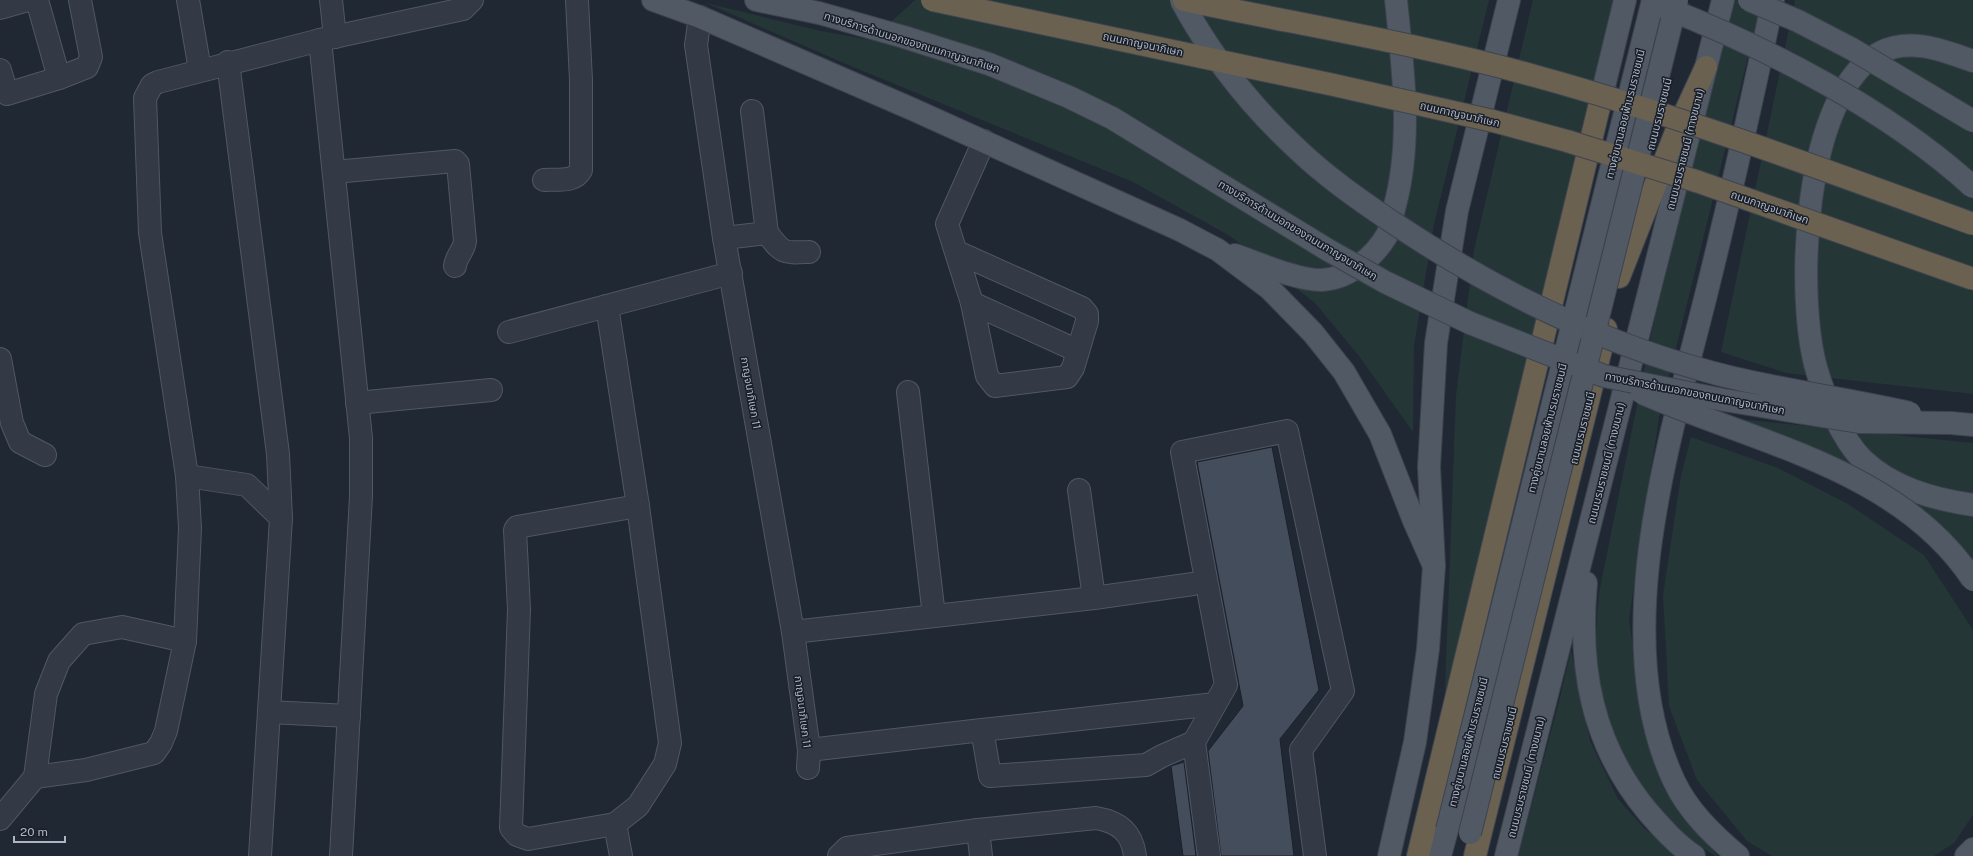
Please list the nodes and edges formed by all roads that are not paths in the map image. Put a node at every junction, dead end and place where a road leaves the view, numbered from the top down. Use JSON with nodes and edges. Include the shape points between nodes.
{"nodes":[{"id":1,"x":28,"y":0,"type":"edge"},
{"id":2,"x":37,"y":0,"type":"edge"},
{"id":3,"x":80,"y":0,"type":"edge"},
{"id":4,"x":188,"y":0,"type":"edge"},
{"id":5,"x":331,"y":0,"type":"edge"},
{"id":6,"x":472,"y":0,"type":"edge"},
{"id":7,"x":577,"y":0,"type":"edge"},
{"id":8,"x":654,"y":0,"type":"edge"},
{"id":9,"x":756,"y":0,"type":"edge"},
{"id":10,"x":932,"y":0,"type":"edge"},
{"id":11,"x":1181,"y":0,"type":"edge"},
{"id":12,"x":1184,"y":0,"type":"edge"},
{"id":13,"x":1396,"y":0,"type":"edge"},
{"id":14,"x":1508,"y":0,"type":"edge"},
{"id":15,"x":1625,"y":0,"type":"edge"},
{"id":16,"x":1642,"y":0,"type":"edge"},
{"id":17,"x":1653,"y":0,"type":"edge"},
{"id":18,"x":1677,"y":0,"type":"edge"},
{"id":19,"x":1687,"y":0,"type":"edge"},
{"id":20,"x":1723,"y":0,"type":"edge"},
{"id":21,"x":1749,"y":0,"type":"edge"},
{"id":22,"x":1773,"y":0,"type":"edge"},
{"id":23,"x":0,"y":8,"type":"edge"},
{"id":24,"x":700,"y":17,"type":"junction"},
{"id":25,"x":328,"y":38,"type":"junction"},
{"id":26,"x":1973,"y":61,"type":"edge"},
{"id":27,"x":228,"y":62,"type":"junction"},
{"id":28,"x":1706,"y":67,"type":"junction"},
{"id":29,"x":0,"y":70,"type":"edge"},
{"id":30,"x":200,"y":70,"type":"junction"},
{"id":31,"x":59,"y":78,"type":"junction"},
{"id":32,"x":1600,"y":103,"type":"joint"},
{"id":33,"x":752,"y":111,"type":"dead end"},
{"id":34,"x":1658,"y":120,"type":"joint"},
{"id":35,"x":1973,"y":121,"type":"edge"},
{"id":36,"x":984,"y":141,"type":"junction"},
{"id":37,"x":334,"y":172,"type":"junction"},
{"id":38,"x":544,"y":180,"type":"dead end"},
{"id":39,"x":1973,"y":187,"type":"edge"},
{"id":40,"x":1973,"y":224,"type":"edge"},
{"id":41,"x":767,"y":234,"type":"junction"},
{"id":42,"x":724,"y":238,"type":"junction"},
{"id":43,"x":1218,"y":250,"type":"junction"},
{"id":44,"x":809,"y":252,"type":"dead end"},
{"id":45,"x":957,"y":252,"type":"junction"},
{"id":46,"x":455,"y":266,"type":"dead end"},
{"id":47,"x":730,"y":273,"type":"junction"},
{"id":48,"x":1619,"y":277,"type":"junction"},
{"id":49,"x":1973,"y":278,"type":"edge"},
{"id":50,"x":972,"y":303,"type":"junction"},
{"id":51,"x":607,"y":306,"type":"junction"},
{"id":52,"x":509,"y":332,"type":"dead end"},
{"id":53,"x":1078,"y":351,"type":"junction"},
{"id":54,"x":0,"y":359,"type":"edge"},
{"id":55,"x":1604,"y":376,"type":"junction"},
{"id":56,"x":491,"y":390,"type":"dead end"},
{"id":57,"x":908,"y":392,"type":"dead end"},
{"id":58,"x":357,"y":403,"type":"junction"},
{"id":59,"x":1951,"y":423,"type":"junction"},
{"id":60,"x":1973,"y":425,"type":"edge"},
{"id":61,"x":45,"y":454,"type":"dead end"},
{"id":62,"x":187,"y":476,"type":"junction"},
{"id":63,"x":1079,"y":490,"type":"dead end"},
{"id":64,"x":1973,"y":505,"type":"edge"},
{"id":65,"x":638,"y":506,"type":"junction"},
{"id":66,"x":281,"y":518,"type":"junction"},
{"id":67,"x":1592,"y":518,"type":"junction"},
{"id":68,"x":1434,"y":566,"type":"junction"},
{"id":69,"x":1973,"y":580,"type":"edge"},
{"id":70,"x":1193,"y":584,"type":"dead end"},
{"id":71,"x":1094,"y":598,"type":"junction"},
{"id":72,"x":934,"y":616,"type":"junction"},
{"id":73,"x":793,"y":632,"type":"junction"},
{"id":74,"x":185,"y":641,"type":"junction"},
{"id":75,"x":1215,"y":704,"type":"junction"},
{"id":76,"x":270,"y":712,"type":"junction"},
{"id":77,"x":349,"y":716,"type":"junction"},
{"id":78,"x":982,"y":730,"type":"junction"},
{"id":79,"x":1194,"y":742,"type":"junction"},
{"id":80,"x":35,"y":777,"type":"junction"},
{"id":81,"x":0,"y":819,"type":"edge"},
{"id":82,"x":615,"y":824,"type":"junction"},
{"id":83,"x":978,"y":830,"type":"junction"},
{"id":84,"x":260,"y":856,"type":"edge"},
{"id":85,"x":341,"y":856,"type":"edge"},
{"id":86,"x":621,"y":856,"type":"edge"},
{"id":87,"x":839,"y":856,"type":"edge"},
{"id":88,"x":981,"y":856,"type":"edge"},
{"id":89,"x":1134,"y":856,"type":"edge"},
{"id":90,"x":1209,"y":856,"type":"edge"},
{"id":91,"x":1315,"y":856,"type":"edge"},
{"id":92,"x":1389,"y":856,"type":"edge"},
{"id":93,"x":1418,"y":856,"type":"edge"},
{"id":94,"x":1440,"y":856,"type":"edge"},
{"id":95,"x":1464,"y":856,"type":"edge"},
{"id":96,"x":1475,"y":856,"type":"edge"},
{"id":97,"x":1506,"y":856,"type":"edge"},
{"id":98,"x":1694,"y":856,"type":"edge"},
{"id":99,"x":1738,"y":856,"type":"edge"}],
"edges":[{"from":1,"to":23,"type":"street"},
{"from":2,"to":31,"type":"street"},
{"from":3,"to":31,"type":"street","via":[[91,57],[88,67]]},
{"from":4,"to":30,"type":"street"},
{"from":5,"to":25,"type":"street"},
{"from":6,"to":25,"type":"street","via":[[463,9]]},
{"from":7,"to":38,"type":"street","via":[[581,80],[581,170],[573,179]]},
{"from":8,"to":24,"type":"main road"},
{"from":9,"to":55,"type":"main road","name":"ทางบริการด้านนอกของถนนกาญจนาภิเษก","bridge":true,"via":[[819,13],[990,64],[1076,101],[1118,121],[1328,250],[1385,282],[1470,323]]},
{"from":10,"to":49,"type":"highway","name":"ถนนกาญจนาภิเษก","bridge":true,"via":[[1493,121],[1699,182]]},
{"from":11,"to":59,"type":"main road","bridge":true,"via":[[1213,51],[1243,91],[1295,147],[1331,179],[1446,257],[1562,317],[1657,355],[1712,373],[1789,391]]},
{"from":12,"to":40,"type":"highway","bridge":true,"via":[[1449,54],[1535,76],[1715,131]]},
{"from":13,"to":43,"type":"main road","via":[[1406,126],[1403,161],[1398,197],[1388,234],[1374,254],[1352,271],[1336,278],[1321,280],[1303,278]]},
{"from":14,"to":68,"type":"main road","via":[[1457,211],[1436,343],[1429,467]]},
{"from":15,"to":32,"type":"main road"},
{"from":16,"to":39,"type":"main road","bridge":true,"via":[[1734,37],[1798,69],[1911,138]]},
{"from":17,"to":94,"type":"main road","name":"ทางคู่ขนานลอยฟ้าบรมราชชนนี","bridge":true},
{"from":18,"to":95,"type":"main road","name":"ทางคู่ขนานลอยฟ้าบรมราชชนนี","bridge":true},
{"from":19,"to":34,"type":"main road","name":"ถนนบรมราชชนนี"},
{"from":20,"to":28,"type":"main road","name":"ถนนบรมราชชนนี (ทางขนาน)"},
{"from":21,"to":35,"type":"main road","bridge":true,"via":[[1798,21],[1852,49]]},
{"from":22,"to":99,"type":"main road","via":[[1756,86],[1662,471],[1652,532],[1644,610],[1646,666],[1652,714],[1662,753],[1688,805],[1714,836]]},
{"from":24,"to":36,"type":"main road"},
{"from":24,"to":42,"type":"street","name":"กาญจนาภิเษก 11","via":[[696,45]]},
{"from":25,"to":27,"type":"street"},
{"from":25,"to":37,"type":"street"},
{"from":26,"to":64,"type":"main road","via":[[1930,46],[1908,46],[1880,53],[1865,63],[1850,80],[1836,106],[1824,139],[1811,195],[1806,246],[1808,323],[1817,371],[1845,436],[1861,458],[1881,475],[1897,484],[1926,496]]},
{"from":27,"to":30,"type":"street"},
{"from":27,"to":66,"type":"street","via":[[278,454]]},
{"from":28,"to":48,"type":"highway","via":[[1676,132]]},
{"from":28,"to":67,"type":"main road","name":"ถนนบรมราชชนนี (ทางขนาน)"},
{"from":29,"to":31,"type":"street","via":[[7,94]]},
{"from":30,"to":62,"type":"street","via":[[152,85],[145,98],[150,233]]},
{"from":32,"to":93,"type":"highway"},
{"from":33,"to":41,"type":"street"},
{"from":34,"to":48,"type":"highway","name":"ถนนบรมราชชนนี"},
{"from":36,"to":43,"type":"main road","via":[[1180,230]]},
{"from":36,"to":45,"type":"street","via":[[948,220],[948,228]]},
{"from":37,"to":46,"type":"street","via":[[455,161],[458,164],[465,241],[456,257]]},
{"from":37,"to":58,"type":"street"},
{"from":41,"to":42,"type":"street"},
{"from":41,"to":44,"type":"street","via":[[781,250]]},
{"from":42,"to":47,"type":"street","name":"กาญจนาภิเษก 11"},
{"from":43,"to":68,"type":"main road","via":[[1270,289],[1313,333],[1344,372],[1380,434]]},
{"from":45,"to":50,"type":"street"},
{"from":45,"to":53,"type":"street","via":[[1082,308],[1087,314],[1087,321]]},
{"from":47,"to":51,"type":"street"},
{"from":47,"to":73,"type":"street","name":"กาญจนาภิเษก 11"},
{"from":48,"to":96,"type":"highway","name":"ถนนบรมราชชนนี"},
{"from":50,"to":53,"type":"street"},
{"from":50,"to":53,"type":"street","via":[[987,376],[995,386],[1067,377]]},
{"from":51,"to":52,"type":"street"},
{"from":51,"to":65,"type":"street"},
{"from":54,"to":61,"type":"street","via":[[12,423],[20,442]]},
{"from":55,"to":59,"type":"main road","name":"ทางบริการด้านนอกของถนนกาญจนาภิเษก","bridge":true,"via":[[1724,400],[1851,421]]},
{"from":55,"to":69,"type":"main road","bridge":true,"via":[[1676,407],[1794,451],[1862,483],[1918,520]]},
{"from":56,"to":58,"type":"street"},
{"from":57,"to":72,"type":"street"},
{"from":58,"to":77,"type":"street","via":[[361,438],[361,496]]},
{"from":59,"to":60,"type":"main road","name":"ทางบริการด้านนอกของถนนกาญจนาภิเษก"},
{"from":62,"to":66,"type":"street","via":[[247,485]]},
{"from":62,"to":74,"type":"street","via":[[190,528]]},
{"from":63,"to":71,"type":"street"},
{"from":65,"to":82,"type":"street","via":[[670,743],[665,764],[638,806]]},
{"from":65,"to":82,"type":"street","via":[[517,527],[515,530],[519,609],[511,828],[517,835],[528,839]]},
{"from":66,"to":76,"type":"street"},
{"from":67,"to":97,"type":"main road","name":"ถนนบรมราชชนนี (ทางขนาน)"},
{"from":67,"to":98,"type":"main road","via":[[1583,630],[1588,683],[1598,723],[1612,759],[1633,793],[1660,826]]},
{"from":68,"to":92,"type":"main road","via":[[1422,698]]},
{"from":70,"to":71,"type":"street"},
{"from":71,"to":72,"type":"street"},
{"from":72,"to":73,"type":"street"},
{"from":73,"to":78,"type":"street","name":"กาญจนาภิเษก 11","via":[[808,759]]},
{"from":74,"to":80,"type":"street","via":[[166,731],[154,753],[86,770]]},
{"from":74,"to":80,"type":"street","via":[[122,627],[83,634],[59,661],[46,694]]},
{"from":75,"to":78,"type":"street"},
{"from":75,"to":79,"type":"street"},
{"from":75,"to":91,"type":"street","via":[[1226,685],[1182,452],[1287,432],[1343,691],[1301,750]]},
{"from":76,"to":77,"type":"street"},
{"from":76,"to":84,"type":"street"},
{"from":77,"to":85,"type":"street"},
{"from":78,"to":79,"type":"street","via":[[990,776],[1146,765]]},
{"from":79,"to":90,"type":"street"},
{"from":80,"to":81,"type":"street"},
{"from":82,"to":86,"type":"street"},
{"from":83,"to":87,"type":"street","via":[[847,848]]},
{"from":83,"to":88,"type":"street"},
{"from":83,"to":89,"type":"street","via":[[1096,818],[1108,820],[1120,825],[1128,833]]}]}
